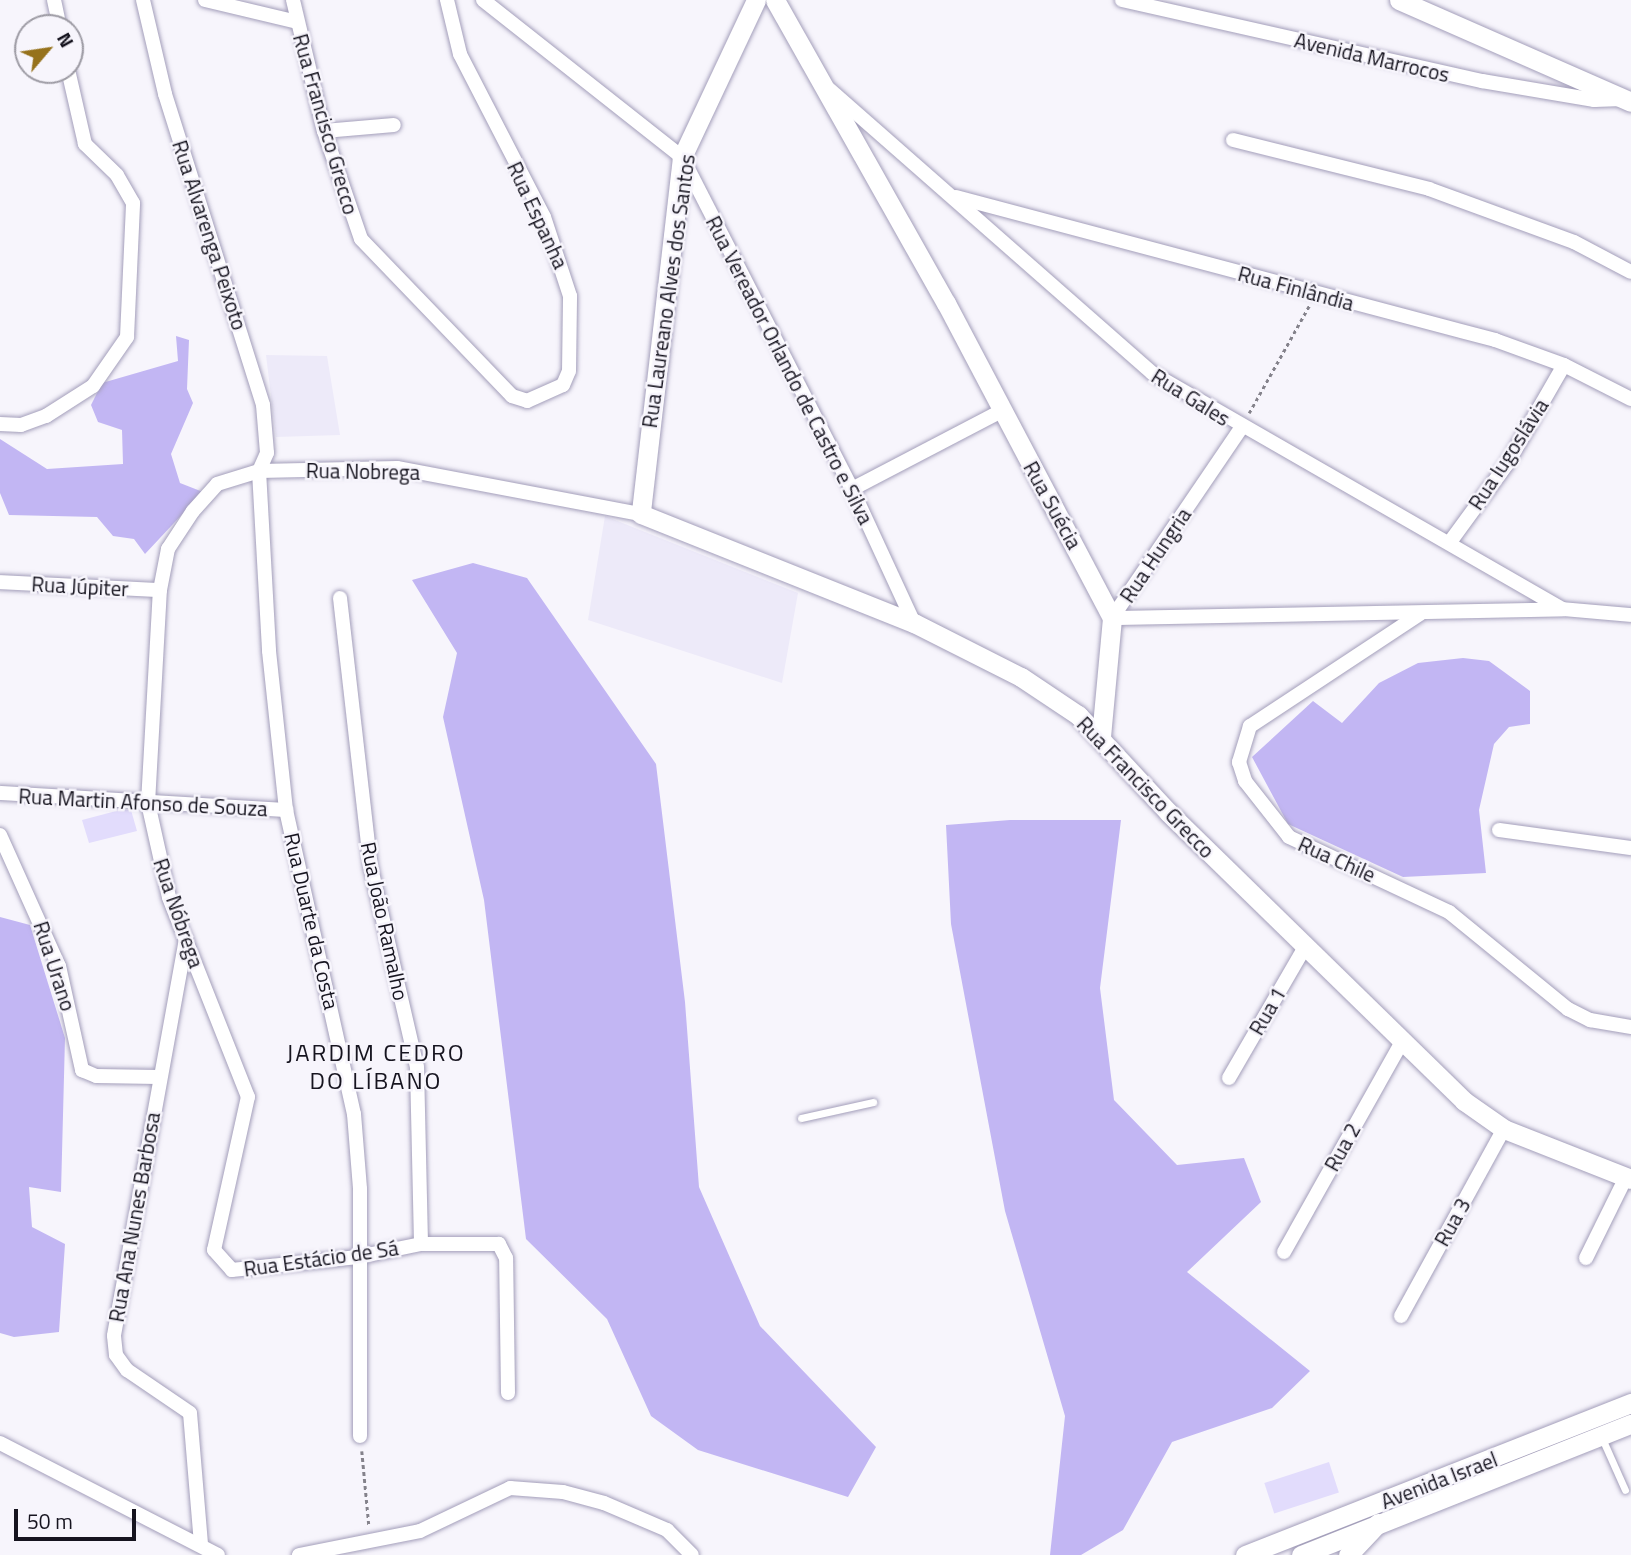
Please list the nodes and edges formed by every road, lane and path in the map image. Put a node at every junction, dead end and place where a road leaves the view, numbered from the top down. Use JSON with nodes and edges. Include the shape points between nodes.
{"nodes":[{"id":1,"x":143,"y":0,"type":"edge"},
{"id":2,"x":205,"y":0,"type":"edge"},
{"id":3,"x":293,"y":0,"type":"edge"},
{"id":4,"x":447,"y":0,"type":"edge"},
{"id":5,"x":483,"y":0,"type":"edge"},
{"id":6,"x":756,"y":0,"type":"edge"},
{"id":7,"x":775,"y":0,"type":"edge"},
{"id":8,"x":1122,"y":0,"type":"edge"},
{"id":9,"x":1398,"y":0,"type":"edge"},
{"id":10,"x":297,"y":22,"type":"junction"},
{"id":11,"x":814,"y":75,"type":"junction"},
{"id":12,"x":71,"y":84,"type":"edge"},
{"id":13,"x":1628,"y":101,"type":"edge"},
{"id":14,"x":394,"y":125,"type":"dead end"},
{"id":15,"x":324,"y":131,"type":"junction"},
{"id":16,"x":1233,"y":139,"type":"dead end"},
{"id":17,"x":682,"y":157,"type":"junction"},
{"id":18,"x":954,"y":196,"type":"junction"},
{"id":19,"x":1631,"y":272,"type":"edge"},
{"id":20,"x":1315,"y":294,"type":"junction"},
{"id":21,"x":1564,"y":365,"type":"junction"},
{"id":22,"x":512,"y":396,"type":"joint"},
{"id":23,"x":1631,"y":398,"type":"edge"},
{"id":24,"x":1001,"y":411,"type":"junction"},
{"id":25,"x":0,"y":424,"type":"edge"},
{"id":26,"x":1241,"y":428,"type":"junction"},
{"id":27,"x":260,"y":471,"type":"junction"},
{"id":28,"x":467,"y":480,"type":"joint"},
{"id":29,"x":852,"y":489,"type":"junction"},
{"id":30,"x":641,"y":514,"type":"junction"},
{"id":31,"x":1450,"y":542,"type":"junction"},
{"id":32,"x":0,"y":582,"type":"edge"},
{"id":33,"x":160,"y":590,"type":"junction"},
{"id":34,"x":340,"y":598,"type":"dead end"},
{"id":35,"x":1562,"y":609,"type":"junction"},
{"id":36,"x":1420,"y":614,"type":"junction"},
{"id":37,"x":1631,"y":615,"type":"edge"},
{"id":38,"x":1112,"y":618,"type":"junction"},
{"id":39,"x":914,"y":623,"type":"junction"},
{"id":40,"x":1101,"y":736,"type":"junction"},
{"id":41,"x":0,"y":793,"type":"edge"},
{"id":42,"x":148,"y":803,"type":"junction"},
{"id":43,"x":286,"y":810,"type":"junction"},
{"id":44,"x":1499,"y":830,"type":"dead end"},
{"id":45,"x":0,"y":835,"type":"edge"},
{"id":46,"x":1631,"y":848,"type":"edge"},
{"id":47,"x":186,"y":939,"type":"junction"},
{"id":48,"x":1306,"y":945,"type":"junction"},
{"id":49,"x":1631,"y":1027,"type":"edge"},
{"id":50,"x":1402,"y":1042,"type":"junction"},
{"id":51,"x":158,"y":1077,"type":"junction"},
{"id":52,"x":1229,"y":1078,"type":"dead end"},
{"id":53,"x":873,"y":1102,"type":"dead end"},
{"id":54,"x":801,"y":1118,"type":"dead end"},
{"id":55,"x":1504,"y":1129,"type":"junction"},
{"id":56,"x":1628,"y":1178,"type":"edge"},
{"id":57,"x":421,"y":1244,"type":"junction"},
{"id":58,"x":1284,"y":1252,"type":"dead end"},
{"id":59,"x":358,"y":1257,"type":"junction"},
{"id":60,"x":1586,"y":1258,"type":"dead end"},
{"id":61,"x":222,"y":1263,"type":"joint"},
{"id":62,"x":1401,"y":1316,"type":"dead end"},
{"id":63,"x":508,"y":1393,"type":"dead end"},
{"id":64,"x":1631,"y":1403,"type":"edge"},
{"id":65,"x":1631,"y":1424,"type":"edge"},
{"id":66,"x":360,"y":1436,"type":"joint"},
{"id":67,"x":1601,"y":1436,"type":"junction"},
{"id":68,"x":0,"y":1443,"type":"edge"},
{"id":69,"x":1625,"y":1490,"type":"dead end"},
{"id":70,"x":1316,"y":1528,"type":"junction"},
{"id":71,"x":371,"y":1538,"type":"junction"},
{"id":72,"x":201,"y":1543,"type":"junction"},
{"id":73,"x":1344,"y":1549,"type":"edge"},
{"id":74,"x":1266,"y":1550,"type":"edge"},
{"id":75,"x":218,"y":1555,"type":"edge"},
{"id":76,"x":299,"y":1555,"type":"edge"},
{"id":77,"x":692,"y":1555,"type":"edge"},
{"id":78,"x":1245,"y":1555,"type":"edge"},
{"id":79,"x":1301,"y":1555,"type":"edge"}],
"edges":[{"from":1,"to":27,"type":"street","name":"Rua Alvarenga Peixoto","via":[[165,94],[263,405],[267,453]]},
{"from":2,"to":10,"type":"street"},
{"from":3,"to":10,"type":"street","name":"Rua Francisco Grecco"},
{"from":4,"to":22,"type":"street","name":"Rua Espanha","via":[[460,54],[544,217],[570,296],[569,371],[563,385],[527,401]]},
{"from":5,"to":17,"type":"street","name":"Rua Vereador Orlando de Castro e Silva"},
{"from":6,"to":17,"type":"street","name":"Rua Laureano Alves dos Santos"},
{"from":7,"to":11,"type":"street","name":"Rua Suécia"},
{"from":8,"to":13,"type":"street","name":"Avenida Marrocos","via":[[1482,82]]},
{"from":9,"to":13,"type":"street"},
{"from":10,"to":15,"type":"street","name":"Rua Francisco Grecco"},
{"from":11,"to":18,"type":"street","name":"Rua Gales"},
{"from":11,"to":24,"type":"street","name":"Rua Suécia"},
{"from":12,"to":25,"type":"street","via":[[85,144],[117,174],[133,203],[127,337],[93,386],[46,416],[21,425]]},
{"from":14,"to":15,"type":"street"},
{"from":15,"to":22,"type":"street","name":"Rua Francisco Grecco","via":[[354,225],[368,250]]},
{"from":16,"to":19,"type":"street","via":[[1429,189],[1574,242]]},
{"from":17,"to":29,"type":"street","name":"Rua Vereador Orlando de Castro e Silva"},
{"from":17,"to":30,"type":"street","name":"Rua Laureano Alves dos Santos"},
{"from":18,"to":20,"type":"street","name":"Rua Finlândia"},
{"from":18,"to":26,"type":"street","name":"Rua Gales","via":[[1118,348]]},
{"from":20,"to":21,"type":"street","name":"Rua Finlândia","via":[[1495,340]]},
{"from":20,"to":26,"type":"path"},
{"from":21,"to":23,"type":"street","name":"Rua Finlândia"},
{"from":21,"to":31,"type":"street","name":"Rua Iugoslávia","via":[[1507,464]]},
{"from":24,"to":29,"type":"street"},
{"from":24,"to":38,"type":"street","name":"Rua Suécia"},
{"from":26,"to":31,"type":"street","name":"Rua Gales"},
{"from":26,"to":38,"type":"street","name":"Rua Hungria"},
{"from":27,"to":28,"type":"street","name":"Rua Nobrega","via":[[385,468]]},
{"from":27,"to":33,"type":"street","name":"Rua Nóbrega","via":[[217,484],[193,511],[168,549]]},
{"from":27,"to":43,"type":"street","name":"Rua Duarte da Costa","via":[[268,651]]},
{"from":28,"to":30,"type":"street","name":"Rua Francisco Grecco"},
{"from":29,"to":39,"type":"street","name":"Rua Vereador Orlando de Castro e Silva"},
{"from":30,"to":39,"type":"street","name":"Rua Francisco Grecco"},
{"from":31,"to":35,"type":"street","name":"Rua Gales"},
{"from":32,"to":33,"type":"street","name":"Rua Júpiter"},
{"from":33,"to":42,"type":"street","name":"Rua Nóbrega"},
{"from":34,"to":57,"type":"street","name":"Rua João Ramalho","via":[[371,868],[417,1067]]},
{"from":35,"to":36,"type":"street"},
{"from":35,"to":37,"type":"street","name":"Rua Gales"},
{"from":36,"to":38,"type":"street"},
{"from":36,"to":49,"type":"street","name":"Rua Chile","via":[[1250,726],[1239,762],[1245,781],[1289,837],[1449,912],[1568,1009],[1590,1020]]},
{"from":38,"to":40,"type":"street","name":"Rua Hungria"},
{"from":39,"to":40,"type":"street","name":"Rua Francisco Grecco","via":[[1021,677]]},
{"from":40,"to":48,"type":"street","name":"Rua Francisco Grecco","via":[[1168,812]]},
{"from":41,"to":42,"type":"street","name":"Rua Martin Afonso de Souza"},
{"from":42,"to":43,"type":"street","name":"Rua Martin Afonso de Souza"},
{"from":42,"to":47,"type":"street","name":"Rua Nóbrega","via":[[160,866]]},
{"from":43,"to":59,"type":"street","name":"Rua Duarte da Costa","via":[[350,1089],[360,1189]]},
{"from":44,"to":46,"type":"street"},
{"from":45,"to":51,"type":"street","name":"Rua Urano","via":[[59,966],[82,1070],[96,1076]]},
{"from":47,"to":51,"type":"street","name":"Rua Ana Nunes Barbosa"},
{"from":47,"to":61,"type":"street","name":"Rua Nóbrega","via":[[248,1097],[216,1235],[214,1250]]},
{"from":48,"to":50,"type":"street","name":"Rua Francisco Grecco"},
{"from":48,"to":52,"type":"street","name":"Rua 1"},
{"from":50,"to":55,"type":"street","name":"Rua Francisco Grecco","via":[[1464,1101]]},
{"from":50,"to":58,"type":"street","name":"Rua 2"},
{"from":51,"to":72,"type":"street","name":"Rua Ana Nunes Barbosa","via":[[114,1336],[116,1355],[127,1370],[191,1413]]},
{"from":53,"to":54,"type":"lane"},
{"from":55,"to":56,"type":"street","name":"Rua Francisco Grecco"},
{"from":55,"to":62,"type":"street","name":"Rua 3"},
{"from":56,"to":60,"type":"street"},
{"from":57,"to":59,"type":"street","name":"Rua Estácio de Sá"},
{"from":57,"to":63,"type":"street","name":"Rua Estácio de Sá","via":[[492,1241],[504,1250]]},
{"from":59,"to":61,"type":"street","name":"Rua Estácio de Sá","via":[[246,1269]]},
{"from":59,"to":66,"type":"street","name":"Rua Duarte da Costa"},
{"from":64,"to":70,"type":"street","name":"Avenida Israel"},
{"from":65,"to":67,"type":"street","name":"Avenida Israel"},
{"from":66,"to":71,"type":"path"},
{"from":67,"to":69,"type":"lane"},
{"from":67,"to":73,"type":"street","name":"Avenida Israel","via":[[1380,1522]]},
{"from":68,"to":72,"type":"street"},
{"from":70,"to":73,"type":"street"},
{"from":70,"to":74,"type":"street","name":"Avenida Israel"},
{"from":71,"to":76,"type":"street"},
{"from":71,"to":77,"type":"street","via":[[439,1524],[510,1488],[562,1492],[604,1503],[667,1530]]},
{"from":72,"to":75,"type":"street"},
{"from":73,"to":79,"type":"street","name":"Avenida Israel"},
{"from":74,"to":78,"type":"street","name":"Avenida Israel"}]}
